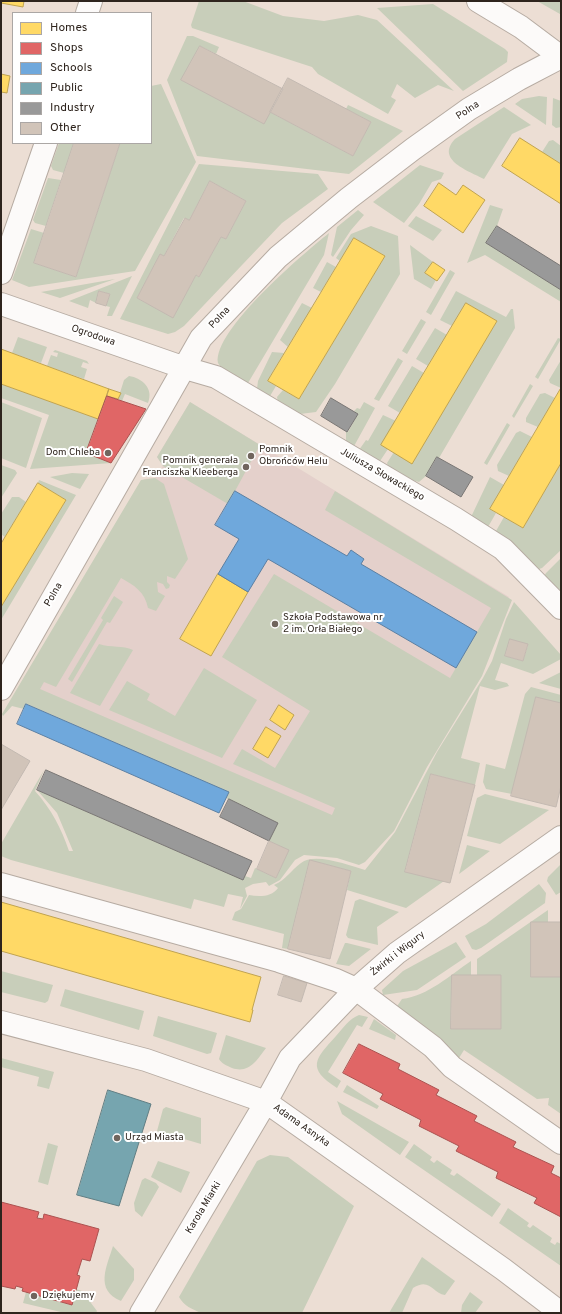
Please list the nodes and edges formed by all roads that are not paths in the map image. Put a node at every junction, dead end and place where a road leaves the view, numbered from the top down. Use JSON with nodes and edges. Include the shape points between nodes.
{"nodes":[{"id":1,"x":91,"y":1,"type":"edge"},
{"id":2,"x":478,"y":1,"type":"edge"},
{"id":3,"x":87,"y":12,"type":"edge"},
{"id":4,"x":561,"y":57,"type":"edge"},
{"id":5,"x":46,"y":144,"type":"edge"},
{"id":6,"x":1,"y":274,"type":"edge"},
{"id":7,"x":1,"y":304,"type":"edge"},
{"id":8,"x":185,"y":368,"type":"junction"},
{"id":9,"x":561,"y":608,"type":"edge"},
{"id":10,"x":1,"y":689,"type":"edge"},
{"id":11,"x":561,"y":836,"type":"edge"},
{"id":12,"x":1,"y":884,"type":"edge"},
{"id":13,"x":356,"y":989,"type":"junction"},
{"id":14,"x":1,"y":1022,"type":"edge"},
{"id":15,"x":266,"y":1102,"type":"junction"},
{"id":16,"x":561,"y":1144,"type":"edge"},
{"id":17,"x":141,"y":1313,"type":"edge"},
{"id":18,"x":561,"y":1313,"type":"edge"}],
"edges":[{"from":1,"to":3,"type":"street"},
{"from":2,"to":4,"type":"street","via":[[521,27]]},
{"from":4,"to":8,"type":"street","name":"Polna","via":[[519,79],[437,131],[349,198],[278,257],[201,338]]},
{"from":5,"to":6,"type":"street"},
{"from":7,"to":8,"type":"street","name":"Ogrodowa"},
{"from":8,"to":9,"type":"street","name":"Juliusza Słowackiego","via":[[216,377],[456,519],[503,549]]},
{"from":8,"to":10,"type":"street","name":"Polna"},
{"from":11,"to":13,"type":"street","name":"Żwirki i Wigury","via":[[397,953]]},
{"from":12,"to":13,"type":"street","via":[[310,970]]},
{"from":13,"to":15,"type":"street","name":"Żwirki i Wigury","via":[[290,1058]]},
{"from":13,"to":16,"type":"street","via":[[433,1047],[452,1068]]},
{"from":14,"to":15,"type":"street","name":"Adama Asnyka","via":[[146,1060]]},
{"from":15,"to":17,"type":"street","name":"Karola Miarki"},
{"from":15,"to":18,"type":"street","name":"Adama Asnyka"}]}
